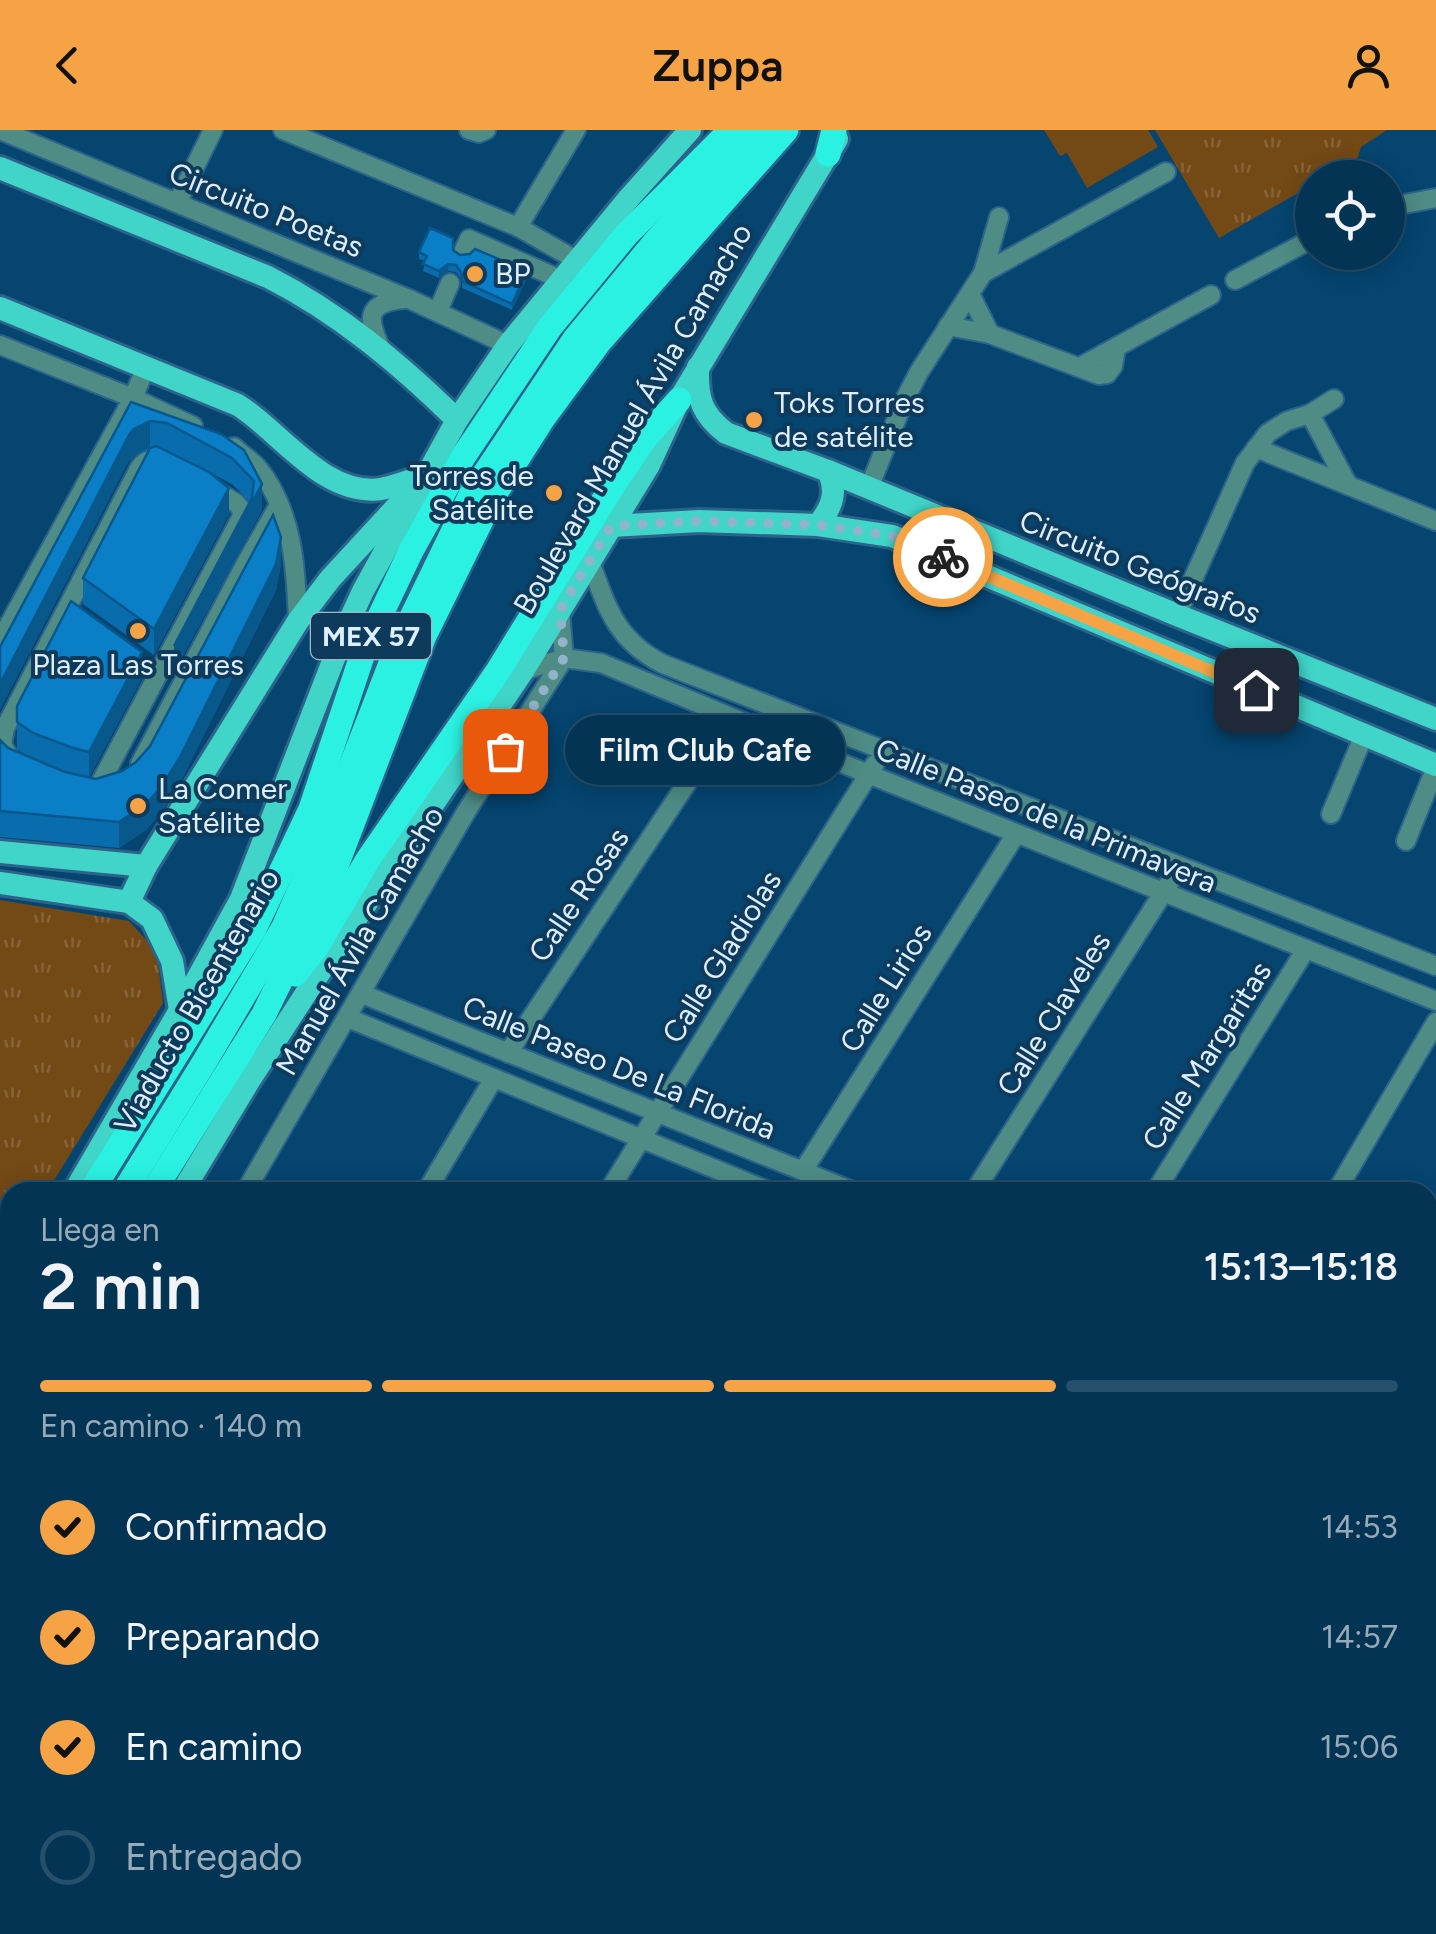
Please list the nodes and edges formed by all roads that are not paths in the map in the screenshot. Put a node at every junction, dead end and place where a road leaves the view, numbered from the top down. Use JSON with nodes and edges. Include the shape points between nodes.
{"nodes":[{"id":1,"x":0,"y":130,"type":"edge"},
{"id":2,"x":213,"y":130,"type":"edge"},
{"id":3,"x":283,"y":130,"type":"edge"},
{"id":4,"x":469,"y":130,"type":"edge"},
{"id":5,"x":486,"y":130,"type":"edge"},
{"id":6,"x":576,"y":130,"type":"edge"},
{"id":7,"x":690,"y":130,"type":"edge"},
{"id":8,"x":732,"y":130,"type":"edge"},
{"id":9,"x":757,"y":130,"type":"edge"},
{"id":10,"x":786,"y":130,"type":"edge"},
{"id":11,"x":842,"y":130,"type":"edge"},
{"id":12,"x":831,"y":142,"type":"edge"},
{"id":13,"x":0,"y":168,"type":"edge"},
{"id":14,"x":1166,"y":172,"type":"dead end"},
{"id":15,"x":1436,"y":198,"type":"edge"},
{"id":16,"x":177,"y":203,"type":"junction"},
{"id":17,"x":1405,"y":204,"type":"edge"},
{"id":18,"x":999,"y":217,"type":"dead end"},
{"id":19,"x":518,"y":228,"type":"junction"},
{"id":20,"x":1295,"y":249,"type":"edge"},
{"id":21,"x":464,"y":250,"type":"edge"},
{"id":22,"x":578,"y":261,"type":"junction"},
{"id":23,"x":982,"y":272,"type":"junction"},
{"id":24,"x":562,"y":280,"type":"junction"},
{"id":25,"x":1235,"y":280,"type":"dead end"},
{"id":26,"x":450,"y":282,"type":"dead end"},
{"id":27,"x":970,"y":294,"type":"junction"},
{"id":28,"x":1211,"y":295,"type":"dead end"},
{"id":29,"x":409,"y":299,"type":"junction"},
{"id":30,"x":0,"y":308,"type":"edge"},
{"id":31,"x":438,"y":311,"type":"junction"},
{"id":32,"x":948,"y":326,"type":"junction"},
{"id":33,"x":990,"y":334,"type":"junction"},
{"id":34,"x":508,"y":345,"type":"junction"},
{"id":35,"x":1116,"y":348,"type":"junction"},
{"id":36,"x":382,"y":351,"type":"junction"},
{"id":37,"x":3,"y":353,"type":"edge"},
{"id":38,"x":146,"y":366,"type":"junction"},
{"id":39,"x":698,"y":367,"type":"junction"},
{"id":40,"x":1080,"y":367,"type":"junction"},
{"id":41,"x":133,"y":398,"type":"junction"},
{"id":42,"x":1334,"y":399,"type":"dead end"},
{"id":43,"x":679,"y":400,"type":"junction"},
{"id":44,"x":1310,"y":414,"type":"junction"},
{"id":45,"x":457,"y":420,"type":"junction"},
{"id":46,"x":281,"y":440,"type":"junction"},
{"id":47,"x":1256,"y":448,"type":"junction"},
{"id":48,"x":258,"y":468,"type":"junction"},
{"id":49,"x":828,"y":471,"type":"junction"},
{"id":50,"x":426,"y":475,"type":"junction"},
{"id":51,"x":1348,"y":484,"type":"junction"},
{"id":52,"x":869,"y":488,"type":"junction"},
{"id":53,"x":902,"y":502,"type":"junction"},
{"id":54,"x":280,"y":504,"type":"junction"},
{"id":55,"x":1436,"y":522,"type":"edge"},
{"id":56,"x":818,"y":525,"type":"junction"},
{"id":57,"x":611,"y":526,"type":"junction"},
{"id":58,"x":892,"y":536,"type":"junction"},
{"id":59,"x":590,"y":561,"type":"junction"},
{"id":60,"x":66,"y":608,"type":"junction"},
{"id":61,"x":560,"y":610,"type":"junction"},
{"id":62,"x":1176,"y":615,"type":"junction"},
{"id":63,"x":82,"y":619,"type":"edge"},
{"id":64,"x":298,"y":621,"type":"junction"},
{"id":65,"x":0,"y":641,"type":"edge"},
{"id":66,"x":564,"y":658,"type":"junction"},
{"id":67,"x":152,"y":668,"type":"junction"},
{"id":68,"x":523,"y":671,"type":"junction"},
{"id":69,"x":177,"y":693,"type":"junction"},
{"id":70,"x":730,"y":718,"type":"junction"},
{"id":71,"x":1436,"y":718,"type":"edge"},
{"id":72,"x":1364,"y":736,"type":"junction"},
{"id":73,"x":884,"y":752,"type":"junction"},
{"id":74,"x":1436,"y":766,"type":"edge"},
{"id":75,"x":25,"y":770,"type":"edge"},
{"id":76,"x":868,"y":774,"type":"junction"},
{"id":77,"x":1331,"y":814,"type":"dead end"},
{"id":78,"x":1016,"y":834,"type":"junction"},
{"id":79,"x":1406,"y":841,"type":"dead end"},
{"id":80,"x":0,"y":852,"type":"edge"},
{"id":81,"x":146,"y":866,"type":"junction"},
{"id":82,"x":1180,"y":866,"type":"junction"},
{"id":83,"x":0,"y":883,"type":"edge"},
{"id":84,"x":1163,"y":892,"type":"junction"},
{"id":85,"x":129,"y":902,"type":"junction"},
{"id":86,"x":1306,"y":949,"type":"junction"},
{"id":87,"x":1436,"y":966,"type":"edge"},
{"id":88,"x":362,"y":994,"type":"junction"},
{"id":89,"x":1436,"y":1001,"type":"edge"},
{"id":90,"x":180,"y":1010,"type":"junction"},
{"id":91,"x":264,"y":1014,"type":"junction"},
{"id":92,"x":348,"y":1018,"type":"junction"},
{"id":93,"x":1436,"y":1022,"type":"edge"},
{"id":94,"x":508,"y":1053,"type":"junction"},
{"id":95,"x":494,"y":1078,"type":"junction"},
{"id":96,"x":657,"y":1113,"type":"junction"},
{"id":97,"x":641,"y":1139,"type":"junction"},
{"id":98,"x":803,"y":1171,"type":"junction"},
{"id":99,"x":80,"y":1182,"type":"edge"},
{"id":100,"x":97,"y":1182,"type":"edge"},
{"id":101,"x":130,"y":1182,"type":"edge"},
{"id":102,"x":159,"y":1182,"type":"edge"},
{"id":103,"x":188,"y":1182,"type":"edge"},
{"id":104,"x":251,"y":1182,"type":"edge"},
{"id":105,"x":432,"y":1182,"type":"edge"},
{"id":106,"x":614,"y":1182,"type":"edge"},
{"id":107,"x":746,"y":1182,"type":"edge"},
{"id":108,"x":831,"y":1182,"type":"edge"},
{"id":109,"x":980,"y":1182,"type":"edge"},
{"id":110,"x":1161,"y":1182,"type":"edge"},
{"id":111,"x":1342,"y":1182,"type":"edge"}],
"edges":[{"from":1,"to":16,"type":"street","name":"Circuito Poetas"},
{"from":2,"to":16,"type":"street"},
{"from":3,"to":19,"type":"street"},
{"from":4,"to":5,"type":"street"},
{"from":6,"to":19,"type":"street"},
{"from":7,"to":22,"type":"main road"},
{"from":8,"to":100,"type":"highway","number":"MEX 57","via":[[626,235],[550,327],[462,457],[364,650],[310,808],[254,930]]},
{"from":9,"to":101,"type":"highway","name":"Viaducto Bicentenario","via":[[575,339],[472,493],[398,648],[284,927]]},
{"from":10,"to":91,"type":"highway","name":"Boulevard Manuel Ávila Camacho","number":"MEX 57","via":[[600,342],[492,498],[424,636],[334,871]]},
{"from":11,"to":12,"type":"main road","name":"Boulevard Manuel Ávila Camacho"},
{"from":12,"to":39,"type":"main road","name":"Boulevard Manuel Ávila Camacho"},
{"from":13,"to":36,"type":"main road","via":[[268,277]]},
{"from":14,"to":23,"type":"street"},
{"from":15,"to":17,"type":"street"},
{"from":16,"to":29,"type":"street","name":"Circuito Poetas"},
{"from":18,"to":23,"type":"street"},
{"from":19,"to":22,"type":"street"},
{"from":20,"to":25,"type":"street"},
{"from":21,"to":24,"type":"street","via":[[469,239]]},
{"from":22,"to":24,"type":"main road"},
{"from":23,"to":27,"type":"street"},
{"from":24,"to":34,"type":"main road"},
{"from":26,"to":31,"type":"street"},
{"from":27,"to":32,"type":"street"},
{"from":27,"to":33,"type":"street"},
{"from":28,"to":35,"type":"street"},
{"from":29,"to":31,"type":"street","name":"Circuito Poetas"},
{"from":29,"to":36,"type":"street","via":[[383,302],[372,313]]},
{"from":30,"to":38,"type":"main road"},
{"from":31,"to":34,"type":"street","name":"Circuito Poetas"},
{"from":32,"to":33,"type":"street"},
{"from":32,"to":52,"type":"street","via":[[904,403]]},
{"from":33,"to":40,"type":"street"},
{"from":34,"to":45,"type":"main road"},
{"from":35,"to":40,"type":"street"},
{"from":35,"to":40,"type":"street","via":[[1107,374]]},
{"from":36,"to":45,"type":"main road"},
{"from":37,"to":41,"type":"street"},
{"from":38,"to":41,"type":"street"},
{"from":38,"to":46,"type":"main road","via":[[238,404]]},
{"from":39,"to":43,"type":"main road","name":"Boulevard Manuel Ávila Camacho"},
{"from":39,"to":49,"type":"main road","name":"Circuito Geógrafos","via":[[702,406],[714,424]]},
{"from":41,"to":48,"type":"street","via":[[216,436]]},
{"from":41,"to":65,"type":"street"},
{"from":42,"to":44,"type":"street"},
{"from":43,"to":57,"type":"main road","name":"Boulevard Manuel Ávila Camacho","via":[[650,465]]},
{"from":43,"to":91,"type":"highway","via":[[615,482],[317,946]]},
{"from":44,"to":47,"type":"street","via":[[1287,421]]},
{"from":44,"to":51,"type":"street"},
{"from":45,"to":50,"type":"main road"},
{"from":46,"to":48,"type":"street"},
{"from":46,"to":50,"type":"main road","via":[[348,486],[384,488]]},
{"from":47,"to":51,"type":"street"},
{"from":47,"to":62,"type":"street"},
{"from":48,"to":54,"type":"street"},
{"from":49,"to":52,"type":"main road","name":"Circuito Geógrafos"},
{"from":49,"to":56,"type":"main road","via":[[833,496]]},
{"from":50,"to":64,"type":"main road"},
{"from":50,"to":90,"type":"main road","via":[[344,630],[241,899]]},
{"from":51,"to":55,"type":"street"},
{"from":52,"to":53,"type":"main road","name":"Circuito Geógrafos"},
{"from":53,"to":58,"type":"main road","via":[[892,517]]},
{"from":53,"to":62,"type":"main road","name":"Circuito Geógrafos"},
{"from":54,"to":64,"type":"street","via":[[296,571]]},
{"from":54,"to":69,"type":"street"},
{"from":56,"to":57,"type":"main road"},
{"from":56,"to":58,"type":"main road"},
{"from":57,"to":59,"type":"main road","name":"Boulevard Manuel Ávila Camacho"},
{"from":58,"to":72,"type":"main road"},
{"from":59,"to":61,"type":"main road","name":"Boulevard Manuel Ávila Camacho"},
{"from":59,"to":73,"type":"street","name":"Calle Paseo de la Primavera","via":[[616,623],[646,656]]},
{"from":60,"to":63,"type":"street"},
{"from":60,"to":67,"type":"street","via":[[146,461],[188,474],[236,503],[241,518]]},
{"from":60,"to":75,"type":"street","via":[[5,728],[2,744],[9,759]]},
{"from":61,"to":66,"type":"street"},
{"from":61,"to":68,"type":"main road","name":"Boulevard Manuel Ávila Camacho"},
{"from":62,"to":71,"type":"main road","name":"Circuito Geógrafos"},
{"from":64,"to":81,"type":"main road"},
{"from":66,"to":68,"type":"street","name":"Calle Paseo de la Primavera"},
{"from":66,"to":70,"type":"street","name":"Calle Paseo de la Primavera","via":[[602,663]]},
{"from":66,"to":88,"type":"street","name":"Manuel Ávila Camacho"},
{"from":67,"to":69,"type":"street"},
{"from":67,"to":69,"type":"street","via":[[87,790],[125,782],[140,766]]},
{"from":68,"to":103,"type":"main road","name":"Boulevard Manuel Ávila Camacho"},
{"from":70,"to":76,"type":"street","name":"Calle Paseo de la Primavera"},
{"from":70,"to":94,"type":"street","name":"Calle Rosas"},
{"from":72,"to":74,"type":"main road"},
{"from":72,"to":77,"type":"street"},
{"from":73,"to":76,"type":"street","name":"Calle Gladiolas"},
{"from":73,"to":82,"type":"street","name":"Calle Paseo de la Primavera"},
{"from":74,"to":79,"type":"street"},
{"from":76,"to":78,"type":"street","name":"Calle Paseo de la Primavera"},
{"from":76,"to":96,"type":"street","name":"Calle Gladiolas"},
{"from":78,"to":84,"type":"street","name":"Calle Paseo de la Primavera"},
{"from":78,"to":98,"type":"street","name":"Calle Lirios"},
{"from":80,"to":81,"type":"main road"},
{"from":81,"to":85,"type":"main road"},
{"from":82,"to":84,"type":"street","name":"Calle Claveles"},
{"from":82,"to":87,"type":"street","name":"Calle Paseo de la Primavera"},
{"from":83,"to":85,"type":"main road"},
{"from":84,"to":86,"type":"street","name":"Calle Paseo de la Primavera"},
{"from":84,"to":109,"type":"street","name":"Calle Claveles"},
{"from":85,"to":90,"type":"main road","via":[[152,919],[172,961]]},
{"from":86,"to":89,"type":"street","name":"Calle Paseo de la Primavera"},
{"from":86,"to":110,"type":"street","name":"Calle Margaritas"},
{"from":88,"to":92,"type":"street","name":"Manuel Ávila Camacho"},
{"from":88,"to":94,"type":"street","name":"Calle Paseo De La Florida"},
{"from":90,"to":99,"type":"main road"},
{"from":91,"to":102,"type":"highway","name":"Boulevard Manuel Ávila Camacho","number":"MEX 57"},
{"from":92,"to":95,"type":"street","name":"Calle Paseo De La Florida"},
{"from":92,"to":104,"type":"street","name":"Manuel Ávila Camacho"},
{"from":93,"to":111,"type":"street"},
{"from":94,"to":96,"type":"street","name":"Calle Paseo De La Florida"},
{"from":95,"to":97,"type":"street","name":"Calle Paseo De La Florida"},
{"from":95,"to":105,"type":"street"},
{"from":96,"to":97,"type":"street","name":"Calle Gladiolas"},
{"from":96,"to":98,"type":"street","name":"Calle Paseo De La Florida"},
{"from":97,"to":106,"type":"street","name":"Calle Gladiolas"},
{"from":97,"to":107,"type":"street","name":"Calle Paseo De La Florida"},
{"from":98,"to":108,"type":"street","name":"Calle Paseo De La Florida"}]}
